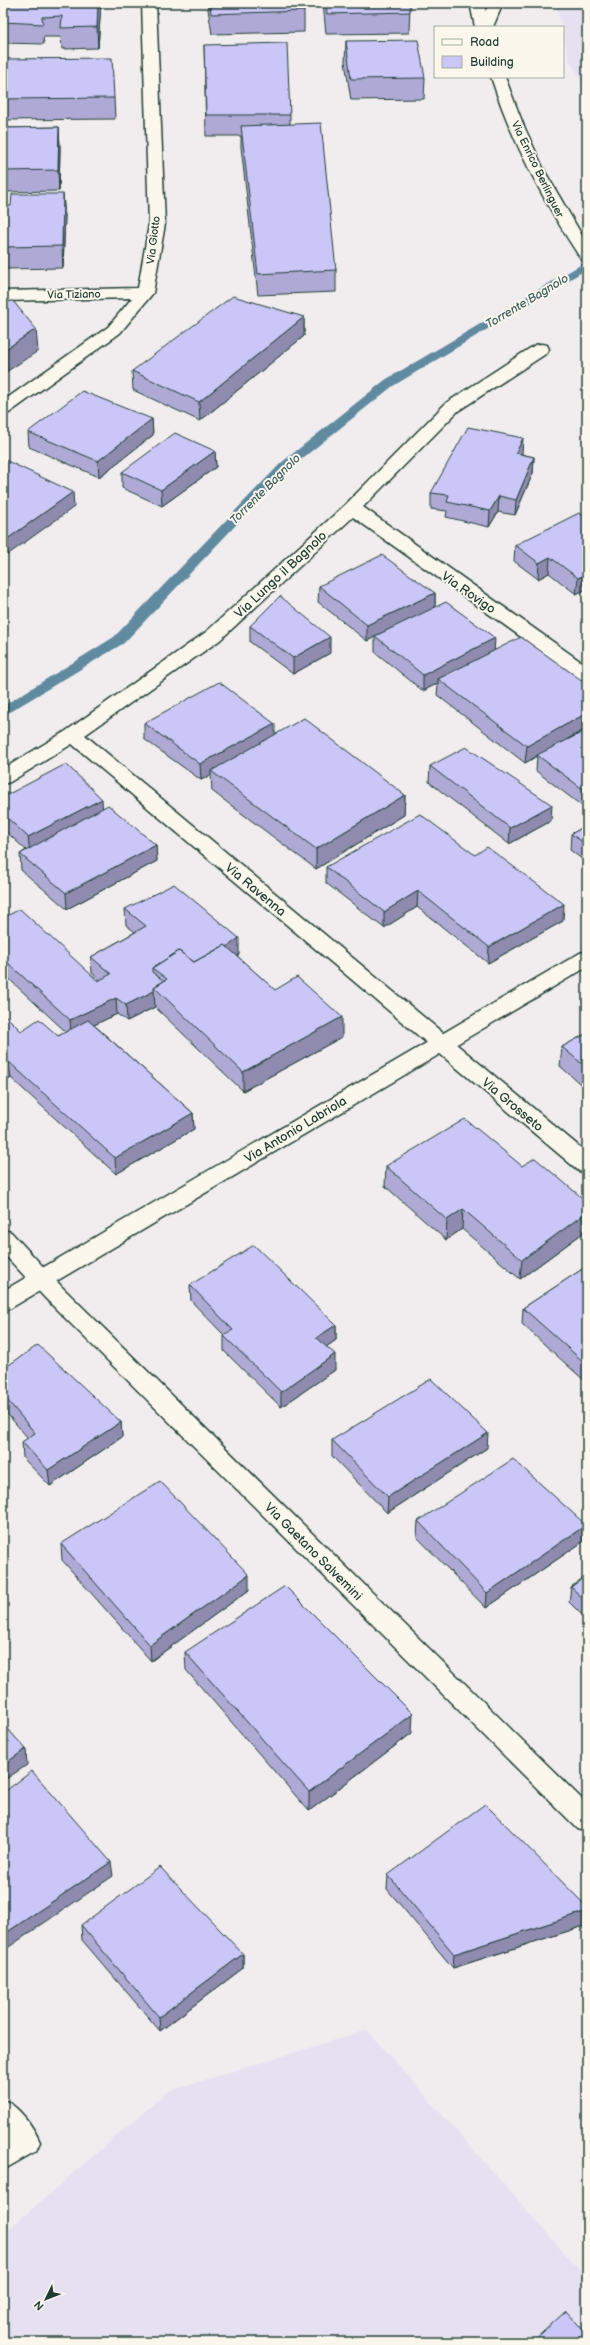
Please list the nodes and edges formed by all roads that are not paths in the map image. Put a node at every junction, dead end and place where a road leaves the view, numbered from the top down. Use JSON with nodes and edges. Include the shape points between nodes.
{"nodes":[{"id":1,"x":149,"y":3,"type":"edge"},
{"id":2,"x":477,"y":3,"type":"edge"},
{"id":3,"x":496,"y":3,"type":"edge"},
{"id":4,"x":482,"y":26,"type":"edge"},
{"id":5,"x":486,"y":26,"type":"edge"},
{"id":6,"x":498,"y":78,"type":"edge"},
{"id":7,"x":587,"y":256,"type":"edge"},
{"id":8,"x":145,"y":293,"type":"junction"},
{"id":9,"x":3,"y":296,"type":"edge"},
{"id":10,"x":541,"y":349,"type":"dead end"},
{"id":11,"x":3,"y":410,"type":"edge"},
{"id":12,"x":352,"y":508,"type":"junction"},
{"id":13,"x":587,"y":675,"type":"edge"},
{"id":14,"x":73,"y":735,"type":"junction"},
{"id":15,"x":3,"y":778,"type":"edge"},
{"id":16,"x":587,"y":958,"type":"edge"},
{"id":17,"x":440,"y":1043,"type":"junction"},
{"id":18,"x":587,"y":1165,"type":"edge"},
{"id":19,"x":3,"y":1238,"type":"edge"},
{"id":20,"x":42,"y":1279,"type":"junction"},
{"id":21,"x":3,"y":1302,"type":"edge"},
{"id":22,"x":587,"y":1821,"type":"edge"},
{"id":23,"x":3,"y":2113,"type":"edge"},
{"id":24,"x":3,"y":2157,"type":"edge"}],
"edges":[{"from":1,"to":8,"type":"street","name":"Via Giotto","via":[[157,224]]},
{"from":2,"to":4,"type":"street"},
{"from":3,"to":5,"type":"street"},
{"from":6,"to":7,"type":"street","name":"Via Enrico Berlinguer","via":[[508,108],[527,150],[565,223]]},
{"from":8,"to":9,"type":"street","name":"Via Tiziano"},
{"from":8,"to":11,"type":"street","via":[[114,330]]},
{"from":10,"to":12,"type":"street","name":"Via Lungo il Bagnolo","via":[[452,407]]},
{"from":12,"to":13,"type":"street","name":"Via Rovigo"},
{"from":12,"to":14,"type":"street","name":"Via Lungo il Bagnolo","via":[[213,636]]},
{"from":14,"to":15,"type":"street","name":"Via Lungo il Bagnolo"},
{"from":14,"to":17,"type":"street","name":"Via Ravenna"},
{"from":16,"to":17,"type":"street","name":"Via Antonio Labriola"},
{"from":17,"to":18,"type":"street","name":"Via Grosseto"},
{"from":17,"to":20,"type":"street","name":"Via Antonio Labriola"},
{"from":19,"to":20,"type":"street","name":"Via Gaetano Salvemini"},
{"from":20,"to":21,"type":"street","name":"Via Antonio Labriola"},
{"from":20,"to":22,"type":"street","name":"Via Gaetano Salvemini"},
{"from":23,"to":24,"type":"street","via":[[26,2142]]}]}
